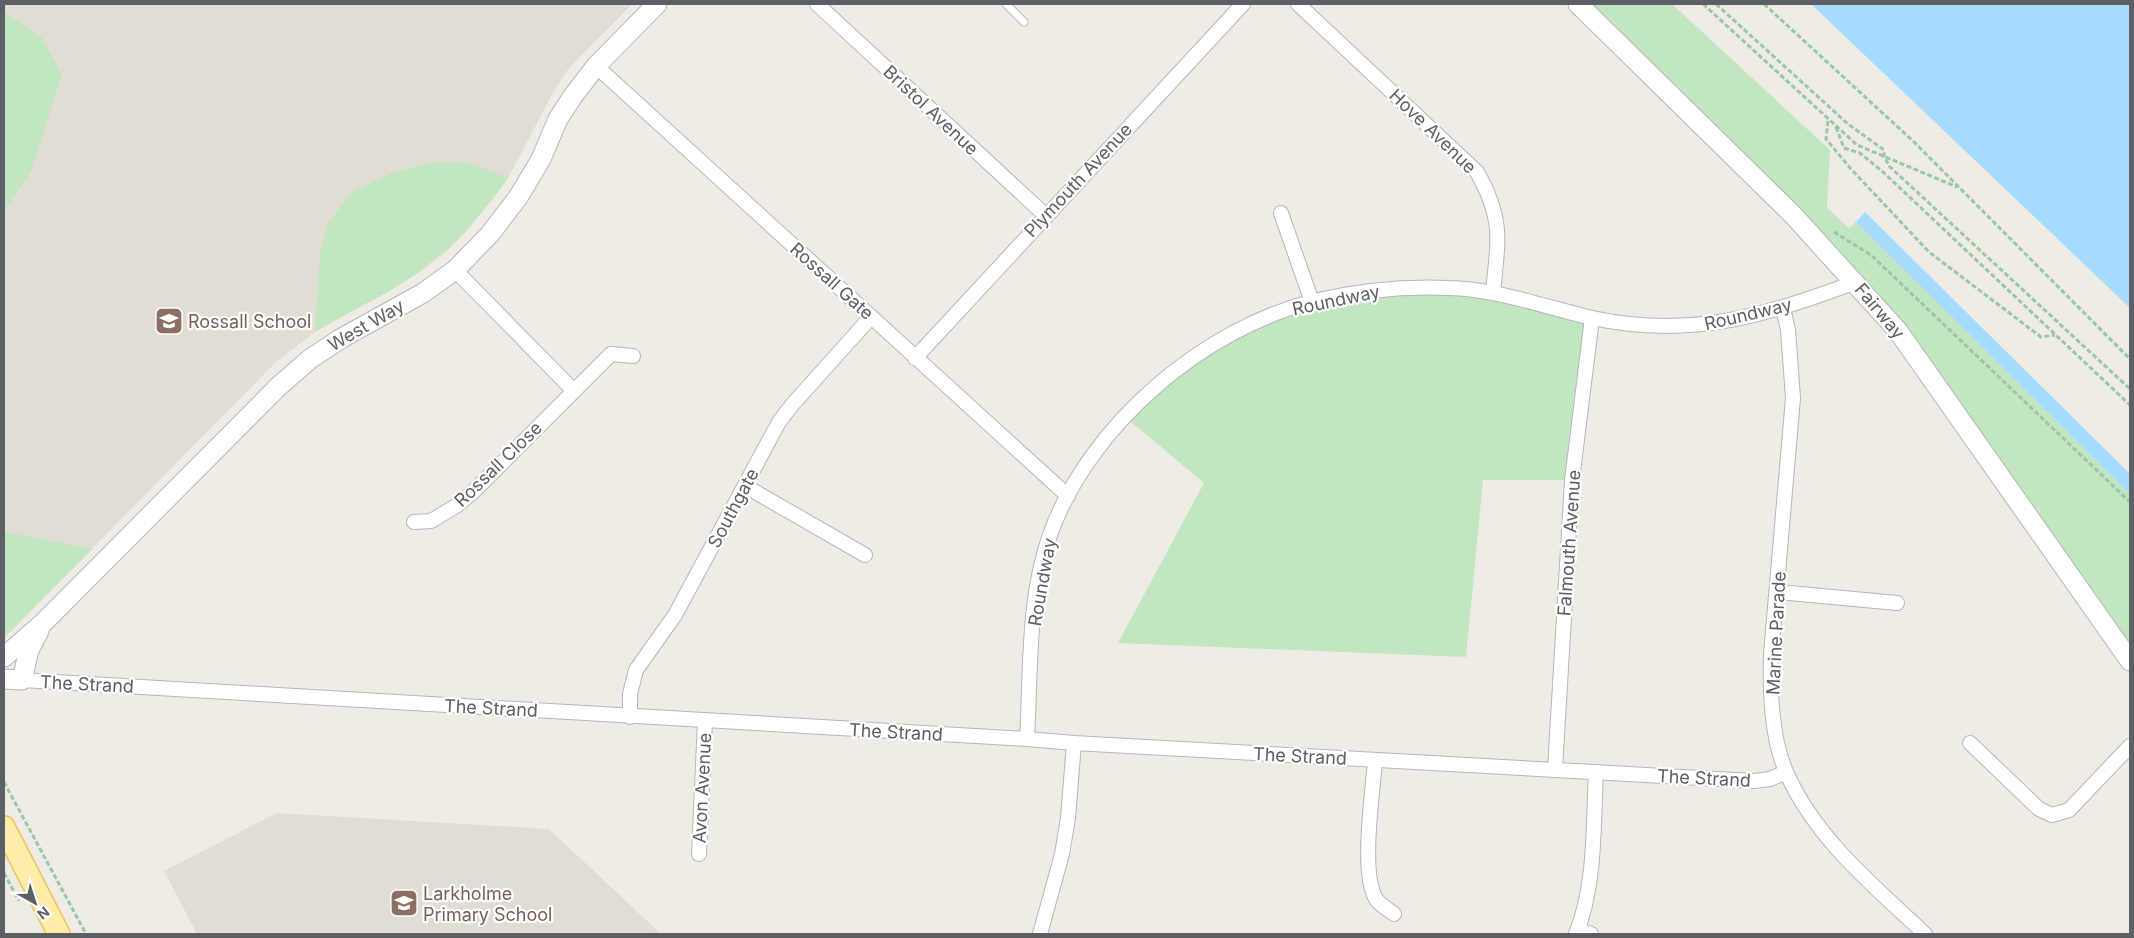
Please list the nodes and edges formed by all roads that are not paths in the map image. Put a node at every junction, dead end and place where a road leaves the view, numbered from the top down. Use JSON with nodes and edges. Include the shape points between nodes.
{"nodes":[{"id":1,"x":657,"y":4,"type":"edge"},
{"id":2,"x":816,"y":4,"type":"edge"},
{"id":3,"x":1006,"y":4,"type":"edge"},
{"id":4,"x":1243,"y":4,"type":"edge"},
{"id":5,"x":1298,"y":4,"type":"edge"},
{"id":6,"x":1578,"y":4,"type":"edge"},
{"id":7,"x":1024,"y":22,"type":"dead end"},
{"id":8,"x":596,"y":66,"type":"junction"},
{"id":9,"x":1281,"y":214,"type":"dead end"},
{"id":10,"x":1045,"y":215,"type":"junction"},
{"id":11,"x":455,"y":270,"type":"junction"},
{"id":12,"x":1856,"y":282,"type":"junction"},
{"id":13,"x":1493,"y":292,"type":"junction"},
{"id":14,"x":1312,"y":302,"type":"junction"},
{"id":15,"x":1783,"y":308,"type":"junction"},
{"id":16,"x":871,"y":317,"type":"junction"},
{"id":17,"x":1592,"y":318,"type":"junction"},
{"id":18,"x":633,"y":356,"type":"dead end"},
{"id":19,"x":916,"y":358,"type":"junction"},
{"id":20,"x":574,"y":391,"type":"junction"},
{"id":21,"x":745,"y":486,"type":"junction"},
{"id":22,"x":1068,"y":496,"type":"junction"},
{"id":23,"x":414,"y":522,"type":"dead end"},
{"id":24,"x":865,"y":555,"type":"dead end"},
{"id":25,"x":1778,"y":592,"type":"junction"},
{"id":26,"x":1898,"y":603,"type":"dead end"},
{"id":27,"x":43,"y":623,"type":"junction"},
{"id":28,"x":4,"y":657,"type":"edge"},
{"id":29,"x":2130,"y":661,"type":"edge"},
{"id":30,"x":13,"y":679,"type":"edge"},
{"id":31,"x":630,"y":717,"type":"junction"},
{"id":32,"x":706,"y":722,"type":"junction"},
{"id":33,"x":1027,"y":739,"type":"junction"},
{"id":34,"x":1074,"y":743,"type":"junction"},
{"id":35,"x":1970,"y":743,"type":"dead end"},
{"id":36,"x":2130,"y":746,"type":"edge"},
{"id":37,"x":1375,"y":760,"type":"junction"},
{"id":38,"x":1556,"y":770,"type":"junction"},
{"id":39,"x":1596,"y":772,"type":"junction"},
{"id":40,"x":1786,"y":772,"type":"junction"},
{"id":41,"x":4,"y":827,"type":"edge"},
{"id":42,"x":699,"y":854,"type":"dead end"},
{"id":43,"x":1394,"y":914,"type":"dead end"},
{"id":44,"x":1582,"y":933,"type":"edge"},
{"id":45,"x":60,"y":934,"type":"edge"},
{"id":46,"x":1041,"y":934,"type":"edge"},
{"id":47,"x":1925,"y":934,"type":"edge"}],
"edges":[{"from":1,"to":8,"type":"street","name":"West Way"},
{"from":2,"to":10,"type":"street","name":"Bristol Avenue"},
{"from":3,"to":7,"type":"lane"},
{"from":4,"to":10,"type":"street","name":"Plymouth Avenue"},
{"from":5,"to":13,"type":"street","name":"Hove Avenue","via":[[1477,172],[1491,196],[1497,217]]},
{"from":6,"to":12,"type":"street","name":"Fairway","via":[[1794,216]]},
{"from":8,"to":11,"type":"street","name":"West Way","via":[[558,119],[541,159],[518,196],[490,234]]},
{"from":8,"to":16,"type":"street","name":"Rossall Gate"},
{"from":9,"to":14,"type":"street"},
{"from":10,"to":19,"type":"street","name":"Plymouth Avenue"},
{"from":11,"to":20,"type":"street"},
{"from":11,"to":27,"type":"street","name":"West Way","via":[[423,293],[310,359],[279,386]]},
{"from":12,"to":15,"type":"street","name":"Roundway"},
{"from":12,"to":29,"type":"street","name":"Fairway","via":[[1898,331]]},
{"from":13,"to":14,"type":"street","name":"Roundway","via":[[1408,287]]},
{"from":13,"to":17,"type":"street","name":"Roundway"},
{"from":14,"to":22,"type":"street","name":"Roundway","via":[[1244,328],[1153,388],[1105,438]]},
{"from":15,"to":17,"type":"street","name":"Roundway","via":[[1684,328],[1637,326]]},
{"from":15,"to":25,"type":"street","name":"Marine Parade","via":[[1794,398]]},
{"from":16,"to":19,"type":"street","name":"Rossall Gate"},
{"from":16,"to":21,"type":"street","name":"Southgate","via":[[779,422]]},
{"from":17,"to":38,"type":"street","name":"Falmouth Avenue","via":[[1572,480]]},
{"from":18,"to":20,"type":"street","name":"Rossall Close","via":[[611,354]]},
{"from":19,"to":22,"type":"street","name":"Rossall Gate"},
{"from":20,"to":23,"type":"street","name":"Rossall Close","via":[[456,506],[431,521]]},
{"from":21,"to":24,"type":"street"},
{"from":21,"to":31,"type":"street","name":"Southgate","via":[[675,615],[636,670],[630,694]]},
{"from":22,"to":33,"type":"street","name":"Roundway","via":[[1052,531],[1037,589]]},
{"from":25,"to":26,"type":"street"},
{"from":25,"to":40,"type":"street","name":"Marine Parade","via":[[1770,686]]},
{"from":27,"to":28,"type":"street","name":"West Way"},
{"from":27,"to":30,"type":"street","name":"West Way"},
{"from":30,"to":31,"type":"street","name":"The Strand"},
{"from":31,"to":32,"type":"street","name":"The Strand"},
{"from":32,"to":33,"type":"street","name":"The Strand"},
{"from":32,"to":42,"type":"street","name":"Avon Avenue"},
{"from":33,"to":34,"type":"street","name":"The Strand"},
{"from":34,"to":37,"type":"street","name":"The Strand"},
{"from":34,"to":46,"type":"street","via":[[1062,854]]},
{"from":35,"to":36,"type":"street","via":[[2039,809],[2052,815],[2068,810]]},
{"from":37,"to":38,"type":"street","name":"The Strand"},
{"from":37,"to":43,"type":"street","via":[[1368,860],[1377,900]]},
{"from":38,"to":39,"type":"street","name":"The Strand"},
{"from":39,"to":40,"type":"street","name":"The Strand","via":[[1754,781]]},
{"from":39,"to":44,"type":"street","via":[[1592,854]]},
{"from":40,"to":47,"type":"street","name":"Marine Parade","via":[[1819,828],[1838,851]]},
{"from":41,"to":45,"type":"main road"}]}
